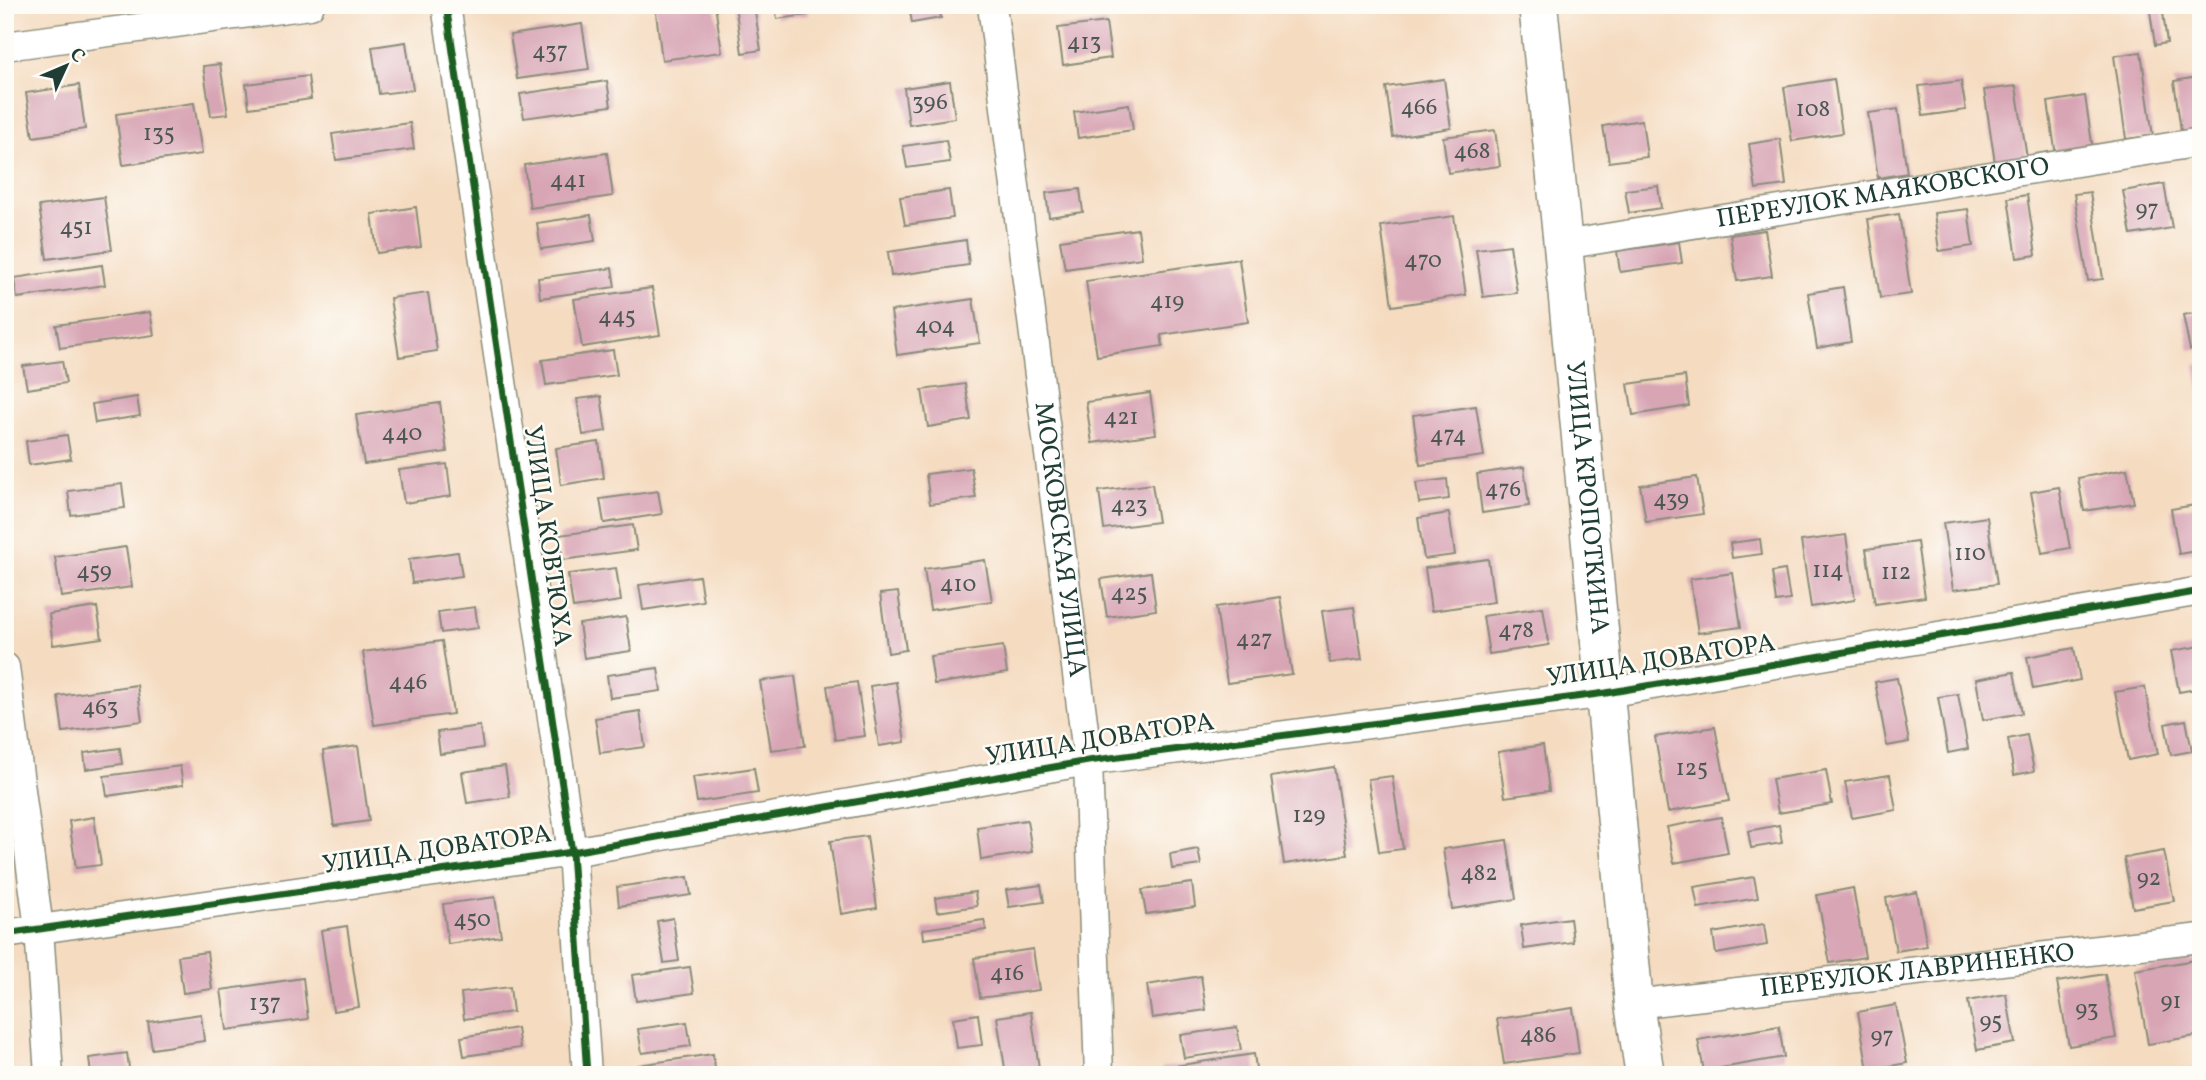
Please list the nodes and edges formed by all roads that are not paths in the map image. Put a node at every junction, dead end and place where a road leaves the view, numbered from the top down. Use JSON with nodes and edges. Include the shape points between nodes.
{"nodes":[{"id":1,"x":310,"y":5,"type":"edge"},
{"id":2,"x":446,"y":5,"type":"edge"},
{"id":3,"x":992,"y":5,"type":"edge"},
{"id":4,"x":1538,"y":5,"type":"edge"},
{"id":5,"x":5,"y":47,"type":"edge"},
{"id":6,"x":2201,"y":142,"type":"edge"},
{"id":7,"x":1563,"y":245,"type":"junction"},
{"id":8,"x":2201,"y":591,"type":"edge"},
{"id":9,"x":5,"y":667,"type":"edge"},
{"id":10,"x":1606,"y":693,"type":"junction"},
{"id":11,"x":1088,"y":761,"type":"junction"},
{"id":12,"x":572,"y":852,"type":"junction"},
{"id":13,"x":39,"y":929,"type":"junction"},
{"id":14,"x":5,"y":934,"type":"edge"},
{"id":15,"x":2201,"y":938,"type":"edge"},
{"id":16,"x":1634,"y":1004,"type":"junction"},
{"id":17,"x":49,"y":1075,"type":"edge"},
{"id":18,"x":587,"y":1075,"type":"edge"},
{"id":19,"x":1098,"y":1075,"type":"edge"},
{"id":20,"x":1645,"y":1075,"type":"edge"}],
"edges":[{"from":1,"to":5,"type":"street"},
{"from":2,"to":12,"type":"street","name":"УЛИЦА КОВТЮХА"},
{"from":3,"to":11,"type":"street","name":"МОСКОВСКАЯ УЛИЦА"},
{"from":4,"to":7,"type":"main road","name":"УЛИЦА КРОПОТКИНА"},
{"from":6,"to":7,"type":"street","name":"ПЕРЕУЛОК МАЯКОВСКОГО"},
{"from":7,"to":10,"type":"main road","name":"УЛИЦА КРОПОТКИНА"},
{"from":8,"to":10,"type":"street","name":"УЛИЦА ДОВАТОРА"},
{"from":9,"to":13,"type":"street"},
{"from":10,"to":11,"type":"street","name":"УЛИЦА ДОВАТОРА"},
{"from":10,"to":16,"type":"main road","name":"УЛИЦА КРОПОТКИНА"},
{"from":11,"to":12,"type":"street","name":"УЛИЦА ДОВАТОРА"},
{"from":11,"to":19,"type":"street","name":"МОСКОВСКАЯ УЛИЦА"},
{"from":12,"to":13,"type":"street","name":"УЛИЦА ДОВАТОРА"},
{"from":12,"to":18,"type":"street","name":"УЛИЦА КОВТЮХА"},
{"from":13,"to":14,"type":"street","name":"УЛИЦА ДОВАТОРА"},
{"from":13,"to":17,"type":"street"},
{"from":15,"to":16,"type":"street","name":"ПЕРЕУЛОК ЛАВРИНЕНКО"},
{"from":16,"to":20,"type":"main road","name":"УЛИЦА КРОПОТКИНА"}]}
